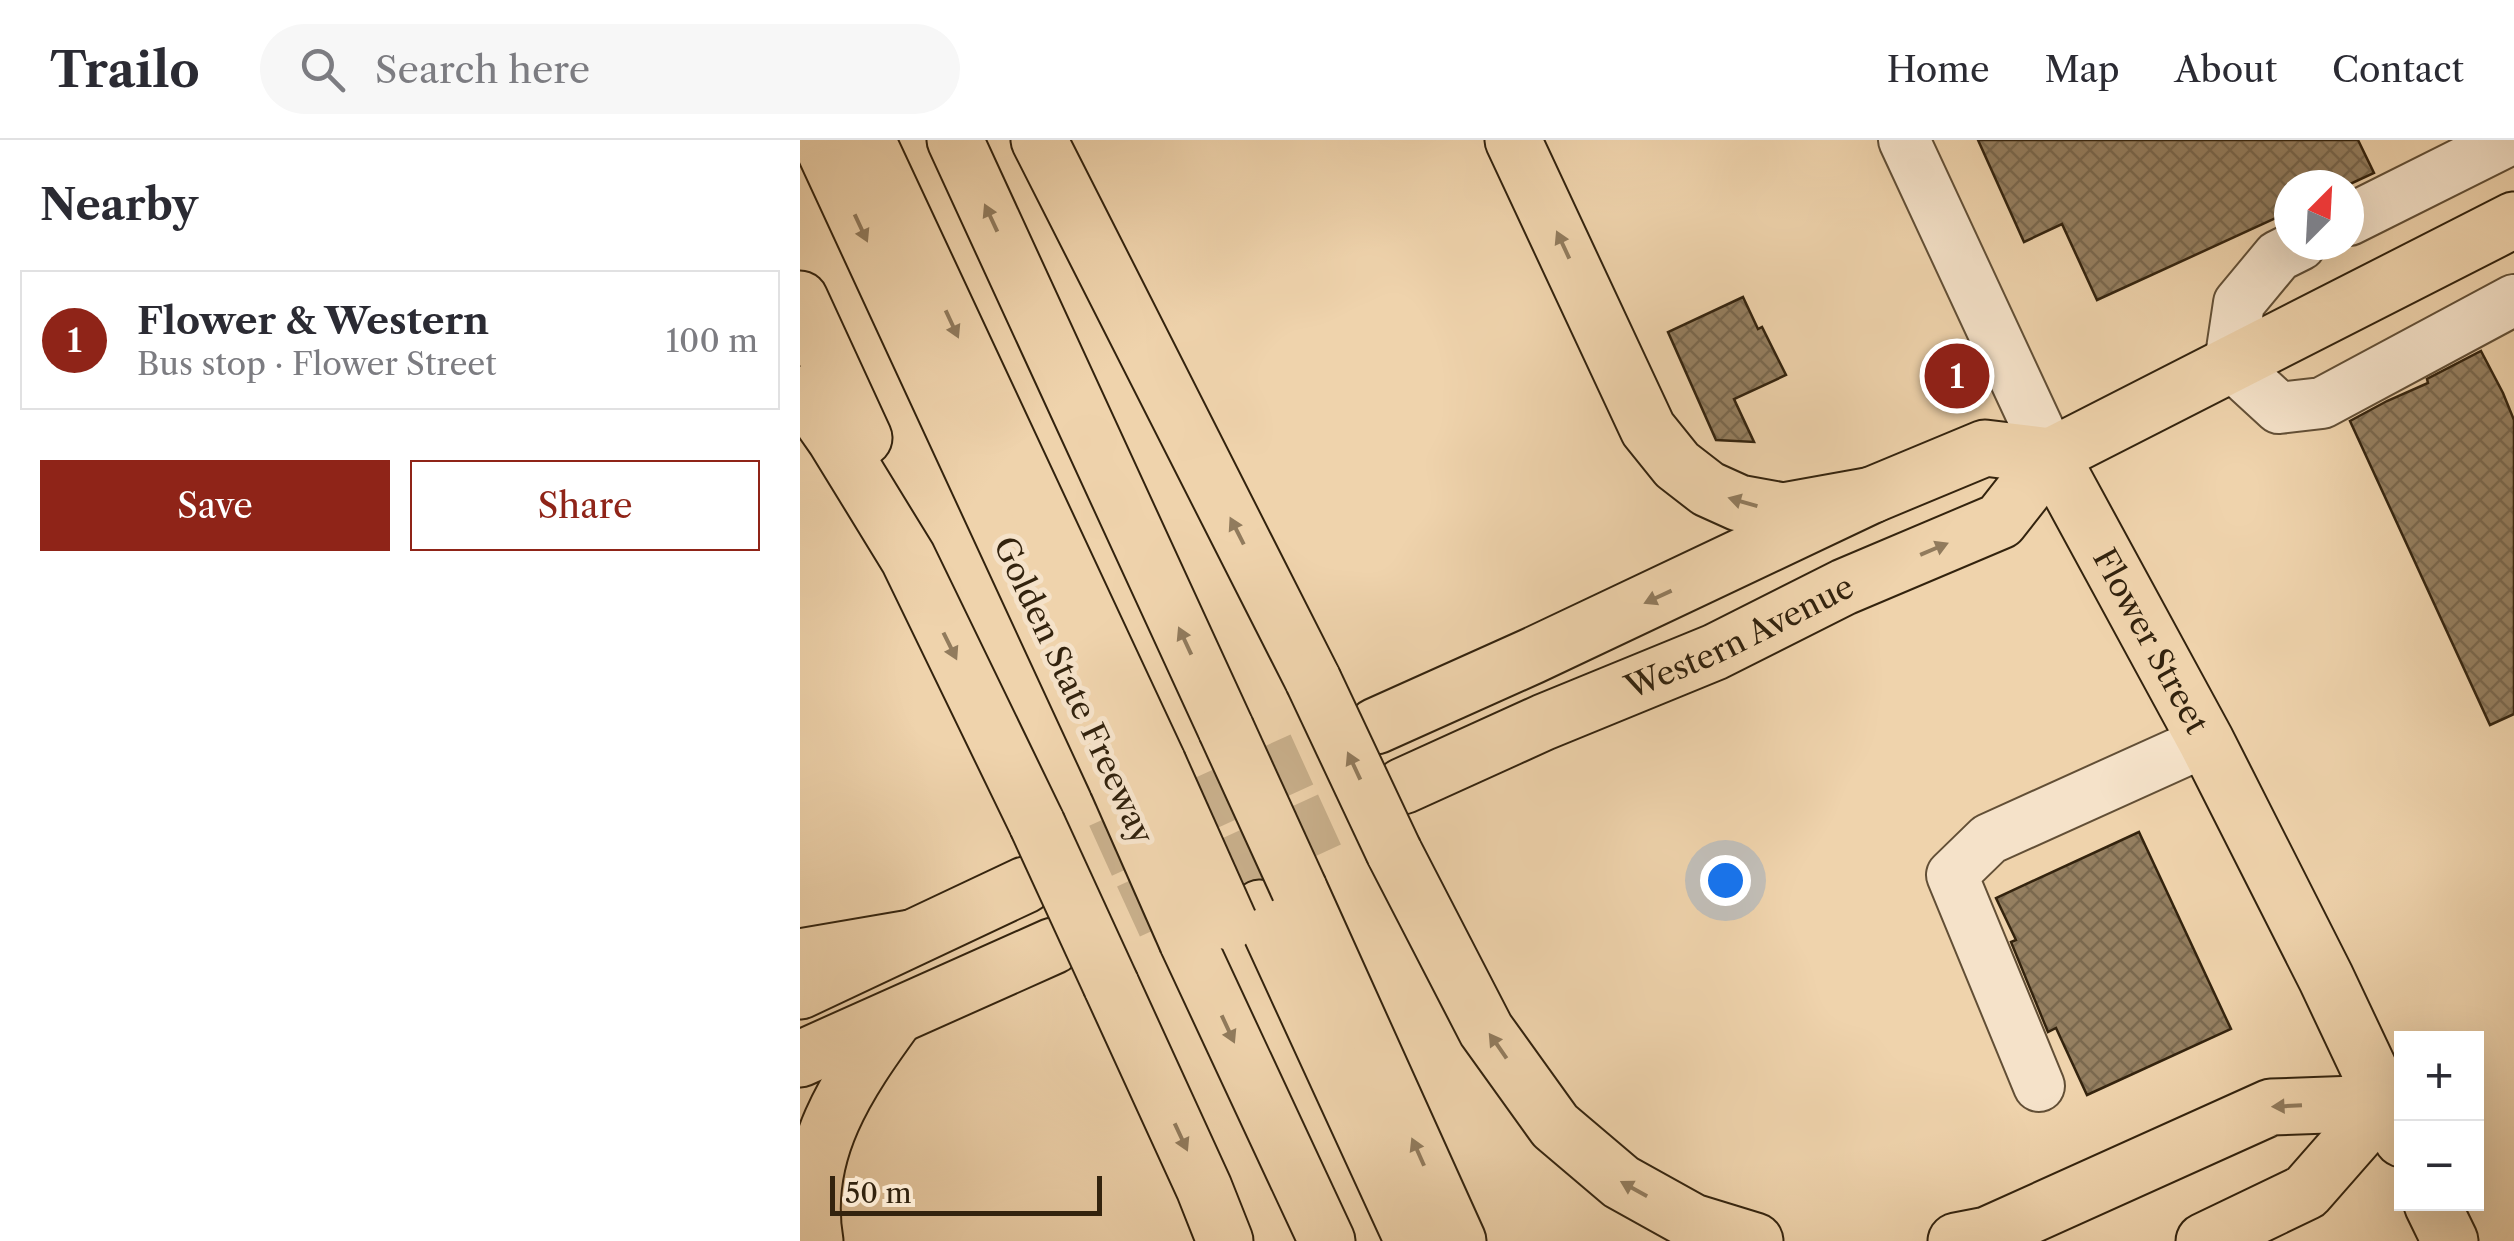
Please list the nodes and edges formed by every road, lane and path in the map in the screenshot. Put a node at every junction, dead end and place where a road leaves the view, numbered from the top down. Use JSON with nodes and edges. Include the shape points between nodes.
{"nodes":[{"id":1,"x":820,"y":140,"type":"edge"},
{"id":2,"x":867,"y":140,"type":"edge"},
{"id":3,"x":906,"y":140,"type":"edge"},
{"id":4,"x":954,"y":140,"type":"edge"},
{"id":5,"x":1039,"y":140,"type":"edge"},
{"id":6,"x":1513,"y":140,"type":"edge"},
{"id":7,"x":1904,"y":140,"type":"edge"},
{"id":8,"x":2508,"y":140,"type":"edge"},
{"id":9,"x":2364,"y":212,"type":"edge"},
{"id":10,"x":2514,"y":220,"type":"edge"},
{"id":11,"x":2275,"y":260,"type":"edge"},
{"id":12,"x":800,"y":299,"type":"edge"},
{"id":13,"x":2514,"y":300,"type":"edge"},
{"id":14,"x":2230,"y":363,"type":"junction"},
{"id":15,"x":800,"y":394,"type":"edge"},
{"id":16,"x":2051,"y":456,"type":"junction"},
{"id":17,"x":1872,"y":495,"type":"junction"},
{"id":18,"x":908,"y":558,"type":"junction"},
{"id":19,"x":1376,"y":726,"type":"tunnel mouth"},
{"id":20,"x":2206,"y":741,"type":"junction"},
{"id":21,"x":1172,"y":756,"type":"junction"},
{"id":22,"x":1403,"y":786,"type":"tunnel mouth"},
{"id":23,"x":1025,"y":885,"type":"tunnel mouth"},
{"id":24,"x":1244,"y":915,"type":"junction"},
{"id":25,"x":910,"y":938,"type":"junction"},
{"id":26,"x":1053,"y":946,"type":"tunnel mouth"},
{"id":27,"x":800,"y":958,"type":"edge"},
{"id":28,"x":800,"y":991,"type":"edge"},
{"id":29,"x":896,"y":1017,"type":"junction"},
{"id":30,"x":800,"y":1059,"type":"edge"},
{"id":31,"x":2039,"y":1086,"type":"dead end"},
{"id":32,"x":2393,"y":1121,"type":"edge"},
{"id":33,"x":1204,"y":1188,"type":"junction"},
{"id":34,"x":2435,"y":1211,"type":"edge"},
{"id":35,"x":815,"y":1241,"type":"edge"},
{"id":36,"x":1224,"y":1241,"type":"edge"},
{"id":37,"x":1233,"y":1241,"type":"edge"},
{"id":38,"x":1327,"y":1241,"type":"edge"},
{"id":39,"x":1378,"y":1241,"type":"edge"},
{"id":40,"x":1413,"y":1241,"type":"edge"},
{"id":41,"x":1458,"y":1241,"type":"edge"},
{"id":42,"x":1755,"y":1241,"type":"edge"},
{"id":43,"x":1956,"y":1241,"type":"edge"},
{"id":44,"x":2204,"y":1241,"type":"edge"},
{"id":45,"x":2450,"y":1241,"type":"edge"}],
"edges":[{"from":1,"to":21,"type":"main road","name":"Golden State Freeway","one_way":true},
{"from":2,"to":21,"type":"main road","one_way":true},
{"from":3,"to":21,"type":"main road"},
{"from":21,"to":4,"type":"main road","name":"Golden State Freeway","one_way":true},
{"from":42,"to":5,"type":"main road","one_way":true,"bridge":true,"via":[[1693,1222],[1621,1182],[1554,1126],[1486,1030]]},
{"from":17,"to":6,"type":"main road","one_way":true,"via":[[1782,511],[1739,503],[1676,464],[1648,429]]},
{"from":7,"to":16,"type":"street","name":"Flower Street"},
{"from":8,"to":9,"type":"street"},
{"from":10,"to":14,"type":"main road","name":"Western Avenue"},
{"from":11,"to":14,"type":"street","via":[[2239,303]]},
{"from":12,"to":18,"type":"main road","via":[[888,489]]},
{"from":13,"to":14,"type":"street","via":[[2322,404],[2279,408]]},
{"from":14,"to":16,"type":"main road","name":"Western Avenue"},
{"from":15,"to":18,"type":"main road"},
{"from":16,"to":17,"type":"main road","via":[[1985,448]]},
{"from":16,"to":20,"type":"main road","name":"Flower Street"},
{"from":22,"to":16,"type":"main road","name":"Western Avenue","one_way":true,"via":[[2000,521]]},
{"from":17,"to":19,"type":"main road","one_way":true},
{"from":18,"to":33,"type":"main road","one_way":true,"bridge":true},
{"from":20,"to":31,"type":"street","via":[[1989,840],[1952,875]]},
{"from":20,"to":32,"type":"main road","name":"Flower Street"},
{"from":21,"to":24,"type":"main road","name":"Golden State Freeway","bridge":true},
{"from":21,"to":24,"type":"main road","name":"Golden State Freeway","bridge":true},
{"from":23,"to":25,"type":"main road"},
{"from":24,"to":38,"type":"main road","name":"Golden State Freeway","one_way":true},
{"from":24,"to":39,"type":"main road"},
{"from":24,"to":40,"type":"main road"},
{"from":41,"to":24,"type":"main road","name":"Golden State Freeway","one_way":true},
{"from":25,"to":27,"type":"main road"},
{"from":25,"to":28,"type":"main road"},
{"from":26,"to":29,"type":"main road"},
{"from":29,"to":30,"type":"main road"},
{"from":29,"to":35,"type":"main road","via":[[827,1115],[808,1197]]},
{"from":32,"to":43,"type":"main road","one_way":true,"via":[[2271,1107],[1986,1235]]},
{"from":32,"to":44,"type":"main road","via":[[2306,1192]]},
{"from":33,"to":36,"type":"main road"},
{"from":33,"to":37,"type":"main road"},
{"from":34,"to":45,"type":"main road"}]}
